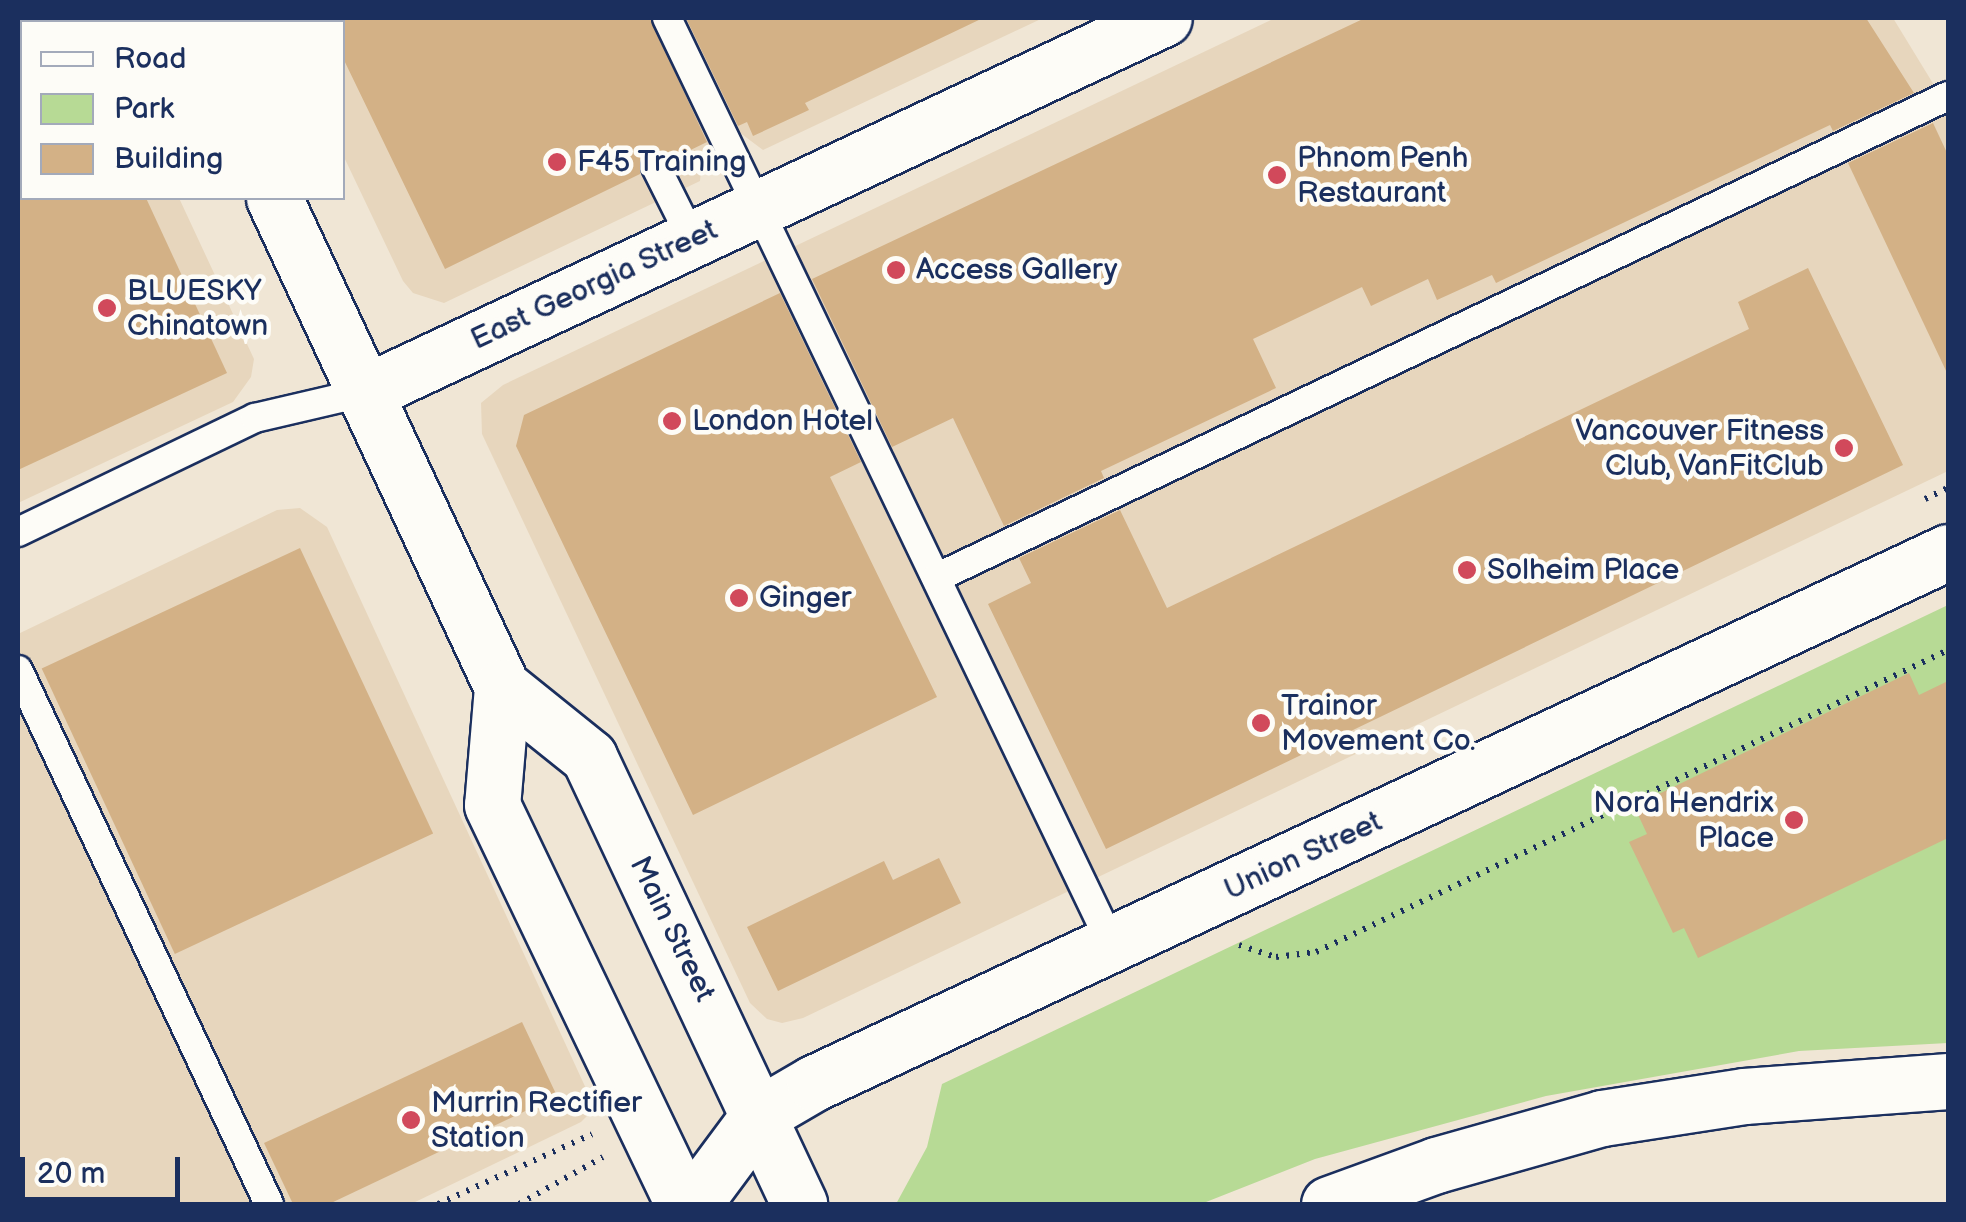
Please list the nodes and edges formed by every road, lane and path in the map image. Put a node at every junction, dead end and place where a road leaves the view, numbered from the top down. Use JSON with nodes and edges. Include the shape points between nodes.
{"nodes":[{"id":1,"x":667,"y":18,"type":"edge"},
{"id":2,"x":1164,"y":18,"type":"edge"},
{"id":3,"x":1948,"y":96,"type":"edge"},
{"id":4,"x":656,"y":166,"type":"dead end"},
{"id":5,"x":275,"y":200,"type":"edge"},
{"id":6,"x":758,"y":208,"type":"junction"},
{"id":7,"x":692,"y":239,"type":"junction"},
{"id":8,"x":366,"y":392,"type":"junction"},
{"id":9,"x":18,"y":532,"type":"edge"},
{"id":10,"x":1948,"y":552,"type":"edge"},
{"id":11,"x":936,"y":578,"type":"junction"},
{"id":12,"x":1948,"y":650,"type":"edge"},
{"id":13,"x":18,"y":670,"type":"edge"},
{"id":14,"x":502,"y":687,"type":"junction"},
{"id":15,"x":1223,"y":940,"type":"dead end"},
{"id":16,"x":1112,"y":946,"type":"junction"},
{"id":17,"x":1948,"y":1082,"type":"edge"},
{"id":18,"x":759,"y":1115,"type":"junction"},
{"id":19,"x":588,"y":1136,"type":"dead end"},
{"id":20,"x":598,"y":1158,"type":"dead end"},
{"id":21,"x":269,"y":1204,"type":"edge"},
{"id":22,"x":438,"y":1204,"type":"edge"},
{"id":23,"x":518,"y":1204,"type":"edge"},
{"id":24,"x":682,"y":1204,"type":"edge"},
{"id":25,"x":692,"y":1204,"type":"edge"},
{"id":26,"x":799,"y":1204,"type":"edge"},
{"id":27,"x":1329,"y":1204,"type":"edge"}],
"edges":[{"from":1,"to":6,"type":"lane"},
{"from":2,"to":6,"type":"main road","name":"East Georgia Street"},
{"from":3,"to":11,"type":"lane"},
{"from":4,"to":7,"type":"lane"},
{"from":5,"to":8,"type":"main road","name":"Main Street"},
{"from":6,"to":7,"type":"main road","name":"East Georgia Street"},
{"from":6,"to":11,"type":"lane"},
{"from":7,"to":8,"type":"main road","name":"East Georgia Street"},
{"from":8,"to":9,"type":"lane","name":"East Georgia Street","via":[[255,418]]},
{"from":8,"to":14,"type":"main road","name":"Main Street"},
{"from":10,"to":16,"type":"main road","name":"Union Street"},
{"from":11,"to":16,"type":"lane"},
{"from":12,"to":15,"type":"path","via":[[1316,952],[1276,957]]},
{"from":13,"to":21,"type":"lane"},
{"from":14,"to":18,"type":"main road","name":"Main Street","via":[[590,757]]},
{"from":14,"to":24,"type":"main road","name":"Main Street","via":[[492,805]]},
{"from":16,"to":18,"type":"main road","name":"Union Street","via":[[814,1083]]},
{"from":17,"to":27,"type":"main road","via":[[1744,1096],[1602,1118],[1436,1165]]},
{"from":18,"to":25,"type":"main road","name":"Union Street"},
{"from":18,"to":26,"type":"main road","name":"Main Street"},
{"from":19,"to":22,"type":"path"},
{"from":20,"to":23,"type":"path"}]}
